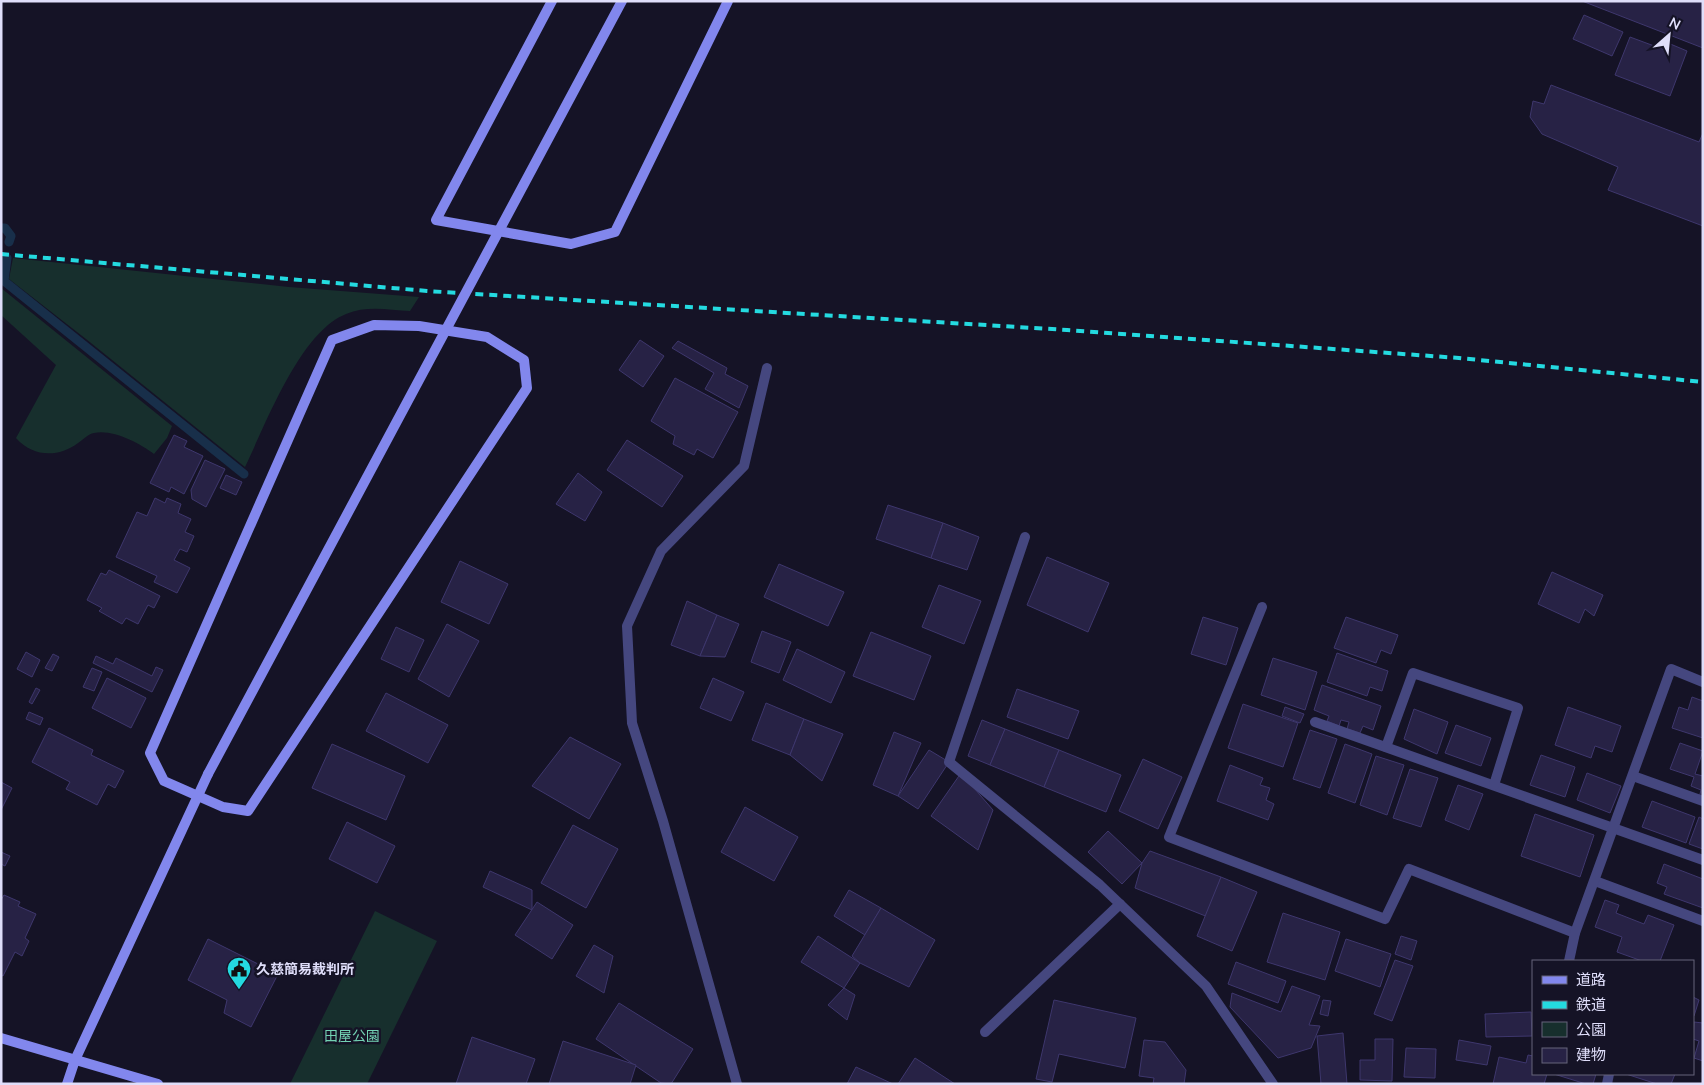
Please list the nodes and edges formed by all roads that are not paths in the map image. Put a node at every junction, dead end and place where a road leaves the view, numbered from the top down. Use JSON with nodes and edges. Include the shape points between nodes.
{"nodes":[{"id":1,"x":552,"y":1,"type":"edge"},
{"id":2,"x":622,"y":1,"type":"edge"},
{"id":3,"x":728,"y":1,"type":"edge"},
{"id":4,"x":767,"y":368,"type":"dead end"},
{"id":5,"x":1025,"y":537,"type":"dead end"},
{"id":6,"x":1262,"y":606,"type":"dead end"},
{"id":7,"x":1703,"y":682,"type":"edge"},
{"id":8,"x":1315,"y":722,"type":"dead end"},
{"id":9,"x":1386,"y":747,"type":"junction"},
{"id":10,"x":1633,"y":776,"type":"junction"},
{"id":11,"x":1494,"y":785,"type":"junction"},
{"id":12,"x":196,"y":797,"type":"junction"},
{"id":13,"x":1703,"y":801,"type":"edge"},
{"id":14,"x":1614,"y":827,"type":"junction"},
{"id":15,"x":1703,"y":860,"type":"edge"},
{"id":16,"x":1595,"y":881,"type":"junction"},
{"id":17,"x":1120,"y":904,"type":"junction"},
{"id":18,"x":1703,"y":921,"type":"edge"},
{"id":19,"x":1575,"y":933,"type":"junction"},
{"id":20,"x":1569,"y":960,"type":"edge"},
{"id":21,"x":985,"y":1032,"type":"dead end"},
{"id":22,"x":1,"y":1038,"type":"edge"},
{"id":23,"x":75,"y":1060,"type":"junction"},
{"id":24,"x":67,"y":1084,"type":"edge"},
{"id":25,"x":158,"y":1084,"type":"edge"},
{"id":26,"x":737,"y":1084,"type":"edge"},
{"id":27,"x":1273,"y":1084,"type":"edge"}],
"edges":[{"from":1,"to":3,"type":"street","via":[[436,220],[571,244],[615,232]]},
{"from":2,"to":12,"type":"street","bridge":true},
{"from":4,"to":26,"type":"street","via":[[744,466],[661,551],[627,626],[632,723]]},
{"from":5,"to":17,"type":"street","via":[[949,762]]},
{"from":6,"to":19,"type":"street","via":[[1169,837],[1385,919],[1409,869]]},
{"from":7,"to":10,"type":"street","via":[[1672,669]]},
{"from":8,"to":9,"type":"street"},
{"from":9,"to":11,"type":"street"},
{"from":9,"to":11,"type":"street","via":[[1413,673],[1518,708]]},
{"from":10,"to":13,"type":"street"},
{"from":10,"to":14,"type":"street"},
{"from":11,"to":14,"type":"street"},
{"from":12,"to":12,"type":"street","via":[[164,781],[150,753],[332,340],[374,325],[419,326],[487,337],[524,360],[527,388],[248,811],[223,807]]},
{"from":12,"to":23,"type":"street"},
{"from":14,"to":15,"type":"street"},
{"from":14,"to":16,"type":"street"},
{"from":16,"to":18,"type":"street"},
{"from":16,"to":19,"type":"street"},
{"from":17,"to":21,"type":"street"},
{"from":17,"to":27,"type":"street","via":[[1206,986]]},
{"from":19,"to":20,"type":"street"},
{"from":22,"to":23,"type":"street"},
{"from":23,"to":24,"type":"street"},
{"from":23,"to":25,"type":"street"}]}
